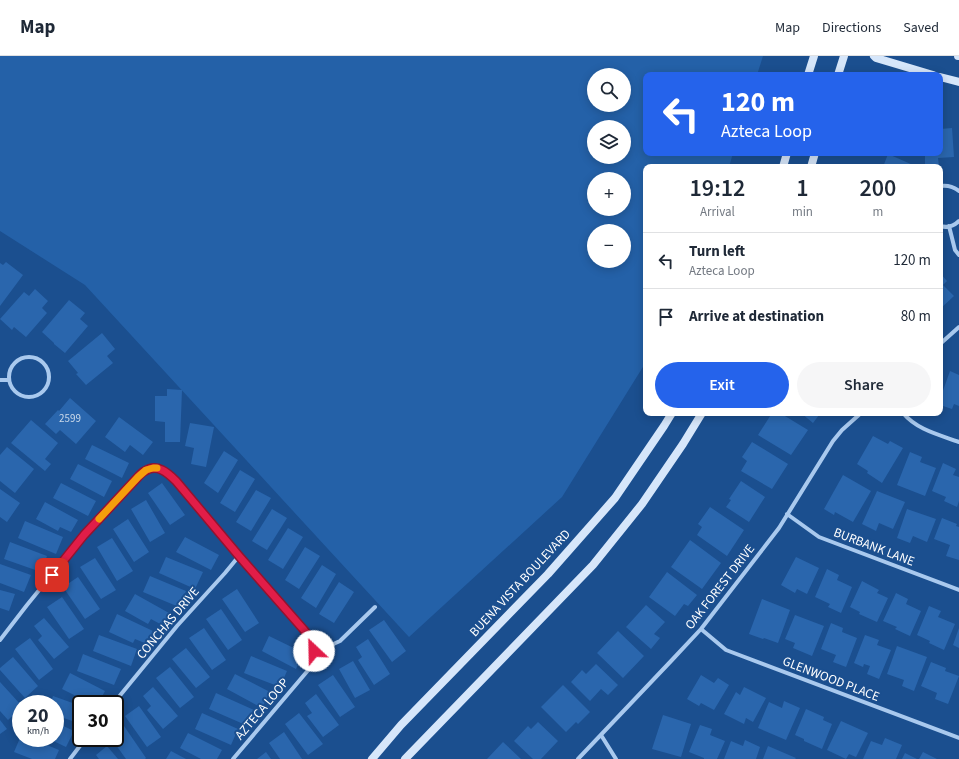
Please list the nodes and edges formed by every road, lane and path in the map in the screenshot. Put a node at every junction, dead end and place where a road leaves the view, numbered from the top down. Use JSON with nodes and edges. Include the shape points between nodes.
{"nodes":[{"id":1,"x":814,"y":56,"type":"edge"},
{"id":2,"x":844,"y":56,"type":"edge"},
{"id":3,"x":874,"y":56,"type":"edge"},
{"id":4,"x":809,"y":72,"type":"edge"},
{"id":5,"x":839,"y":72,"type":"edge"},
{"id":6,"x":923,"y":72,"type":"edge"},
{"id":7,"x":943,"y":78,"type":"edge"},
{"id":8,"x":959,"y":82,"type":"edge"},
{"id":9,"x":943,"y":186,"type":"edge"},
{"id":10,"x":959,"y":191,"type":"edge"},
{"id":11,"x":959,"y":221,"type":"edge"},
{"id":12,"x":943,"y":226,"type":"edge"},
{"id":13,"x":949,"y":226,"type":"junction"},
{"id":14,"x":959,"y":255,"type":"edge"},
{"id":15,"x":959,"y":327,"type":"edge"},
{"id":16,"x":943,"y":341,"type":"edge"},
{"id":17,"x":0,"y":380,"type":"edge"},
{"id":18,"x":9,"y":380,"type":"junction"},
{"id":19,"x":670,"y":416,"type":"edge"},
{"id":20,"x":700,"y":416,"type":"edge"},
{"id":21,"x":858,"y":416,"type":"edge"},
{"id":22,"x":905,"y":416,"type":"edge"},
{"id":23,"x":959,"y":442,"type":"edge"},
{"id":24,"x":787,"y":514,"type":"junction"},
{"id":25,"x":239,"y":556,"type":"junction"},
{"id":26,"x":959,"y":590,"type":"edge"},
{"id":27,"x":375,"y":607,"type":"dead end"},
{"id":28,"x":700,"y":629,"type":"junction"},
{"id":29,"x":0,"y":640,"type":"edge"},
{"id":30,"x":314,"y":651,"type":"junction"},
{"id":31,"x":120,"y":695,"type":"edge"},
{"id":32,"x":601,"y":735,"type":"junction"},
{"id":33,"x":959,"y":738,"type":"edge"},
{"id":34,"x":79,"y":747,"type":"edge"},
{"id":35,"x":70,"y":759,"type":"edge"},
{"id":36,"x":233,"y":759,"type":"edge"},
{"id":37,"x":372,"y":759,"type":"edge"},
{"id":38,"x":405,"y":759,"type":"edge"},
{"id":39,"x":578,"y":759,"type":"edge"},
{"id":40,"x":616,"y":759,"type":"edge"}],
"edges":[{"from":1,"to":4,"type":"main road"},
{"from":2,"to":5,"type":"main road"},
{"from":3,"to":6,"type":"main road"},
{"from":7,"to":8,"type":"main road"},
{"from":9,"to":10,"type":"street","via":[[948,185]]},
{"from":11,"to":13,"type":"street"},
{"from":12,"to":13,"type":"street"},
{"from":13,"to":14,"type":"street","via":[[955,250]]},
{"from":15,"to":16,"type":"street"},
{"from":17,"to":18,"type":"street"},
{"from":18,"to":18,"type":"street","via":[[12,366],[23,357],[37,358],[48,368],[50,375],[48,387],[32,398],[19,395],[10,386]]},
{"from":19,"to":37,"type":"main road","name":"BUENA VISTA BOULEVARD","via":[[610,504],[548,574],[401,725]]},
{"from":20,"to":38,"type":"main road","via":[[642,504],[593,565]]},
{"from":21,"to":24,"type":"street","name":"OAK FOREST DRIVE","via":[[833,441]]},
{"from":22,"to":23,"type":"street","via":[[928,431]]},
{"from":24,"to":26,"type":"street","name":"BURBANK LANE","via":[[819,537]]},
{"from":24,"to":28,"type":"street","name":"OAK FOREST DRIVE"},
{"from":25,"to":29,"type":"street","via":[[169,474],[161,469],[146,470],[84,535]]},
{"from":25,"to":30,"type":"street","via":[[304,630]]},
{"from":25,"to":31,"type":"street","name":"CONCHAS DRIVE"},
{"from":27,"to":30,"type":"street","via":[[340,641]]},
{"from":28,"to":32,"type":"street","name":"OAK FOREST DRIVE"},
{"from":28,"to":33,"type":"street","name":"GLENWOOD PLACE","via":[[726,650]]},
{"from":30,"to":36,"type":"street","name":"AZTECA LOOP","via":[[314,661],[310,668]]},
{"from":32,"to":39,"type":"street","name":"OAK FOREST DRIVE"},
{"from":32,"to":40,"type":"street"},
{"from":34,"to":35,"type":"street"}]}
